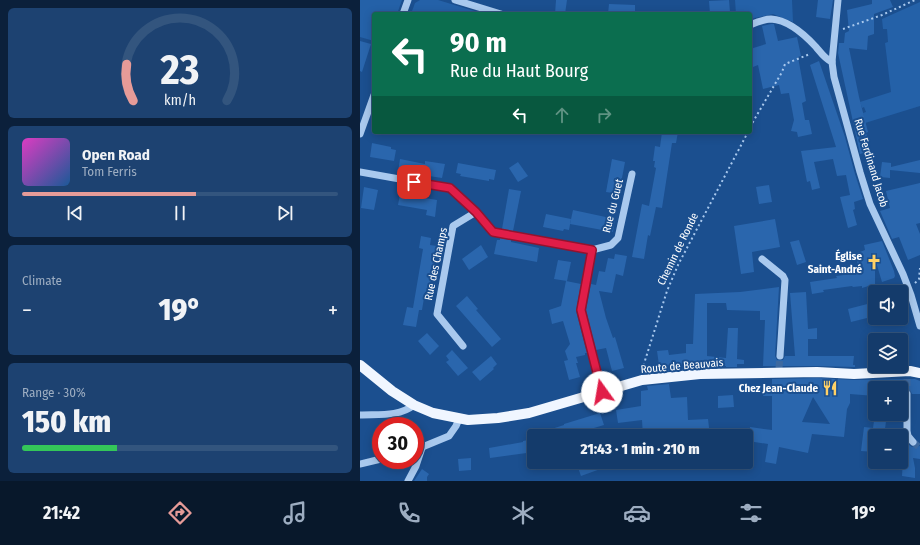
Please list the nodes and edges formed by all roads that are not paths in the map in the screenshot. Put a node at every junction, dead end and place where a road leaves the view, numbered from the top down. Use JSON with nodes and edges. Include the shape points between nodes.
{"nodes":[{"id":1,"x":408,"y":0,"type":"edge"},
{"id":2,"x":455,"y":0,"type":"edge"},
{"id":3,"x":838,"y":0,"type":"edge"},
{"id":4,"x":404,"y":12,"type":"edge"},
{"id":5,"x":494,"y":12,"type":"edge"},
{"id":6,"x":752,"y":24,"type":"edge"},
{"id":7,"x":832,"y":62,"type":"junction"},
{"id":8,"x":372,"y":101,"type":"edge"},
{"id":9,"x":360,"y":134,"type":"edge"},
{"id":10,"x":360,"y":172,"type":"edge"},
{"id":11,"x":632,"y":174,"type":"dead end"},
{"id":12,"x":476,"y":212,"type":"junction"},
{"id":13,"x":592,"y":250,"type":"junction"},
{"id":14,"x":762,"y":259,"type":"dead end"},
{"id":15,"x":920,"y":326,"type":"edge"},
{"id":16,"x":463,"y":346,"type":"dead end"},
{"id":17,"x":780,"y":356,"type":"tunnel mouth"},
{"id":18,"x":360,"y":362,"type":"edge"},
{"id":19,"x":360,"y":365,"type":"edge"},
{"id":20,"x":369,"y":373,"type":"junction"},
{"id":21,"x":920,"y":373,"type":"edge"},
{"id":22,"x":602,"y":392,"type":"junction"},
{"id":23,"x":414,"y":405,"type":"junction"},
{"id":24,"x":360,"y":415,"type":"edge"},
{"id":25,"x":458,"y":419,"type":"junction"},
{"id":26,"x":907,"y":421,"type":"edge"},
{"id":27,"x":913,"y":442,"type":"tunnel mouth"},
{"id":28,"x":424,"y":447,"type":"edge"},
{"id":29,"x":372,"y":461,"type":"edge"},
{"id":30,"x":360,"y":464,"type":"edge"},
{"id":31,"x":414,"y":469,"type":"edge"},
{"id":32,"x":408,"y":481,"type":"edge"}],
"edges":[{"from":1,"to":4,"type":"street"},
{"from":2,"to":5,"type":"street"},
{"from":3,"to":7,"type":"street","name":"Rue Ferdinand Jacob"},
{"from":6,"to":7,"type":"street","via":[[771,19],[787,24],[802,34]]},
{"from":7,"to":15,"type":"street","name":"Rue Ferdinand Jacob","via":[[870,204],[907,286]]},
{"from":8,"to":9,"type":"street"},
{"from":10,"to":12,"type":"street","via":[[450,188]]},
{"from":11,"to":13,"type":"street","name":"Rue du Guet","via":[[618,238],[611,245]]},
{"from":12,"to":13,"type":"street","via":[[493,232]]},
{"from":12,"to":16,"type":"street","name":"Rue des Champs","via":[[453,226],[437,314]]},
{"from":13,"to":22,"type":"street","via":[[581,310]]},
{"from":14,"to":17,"type":"street","via":[[785,280]]},
{"from":18,"to":20,"type":"main road","name":"Route de Beauvais"},
{"from":19,"to":20,"type":"main road","name":"Route de Beauvais"},
{"from":20,"to":23,"type":"main road","name":"Route de Beauvais"},
{"from":21,"to":22,"type":"main road","name":"Route de Beauvais","via":[[854,374],[779,370],[700,374],[642,380]]},
{"from":22,"to":25,"type":"main road","name":"Route de Beauvais","via":[[529,413],[482,420]]},
{"from":23,"to":24,"type":"street","via":[[393,414]]},
{"from":23,"to":25,"type":"main road","name":"Route de Beauvais"},
{"from":25,"to":28,"type":"street","via":[[449,436]]},
{"from":26,"to":27,"type":"street","via":[[908,436]]},
{"from":29,"to":30,"type":"street"},
{"from":31,"to":32,"type":"street"}]}
